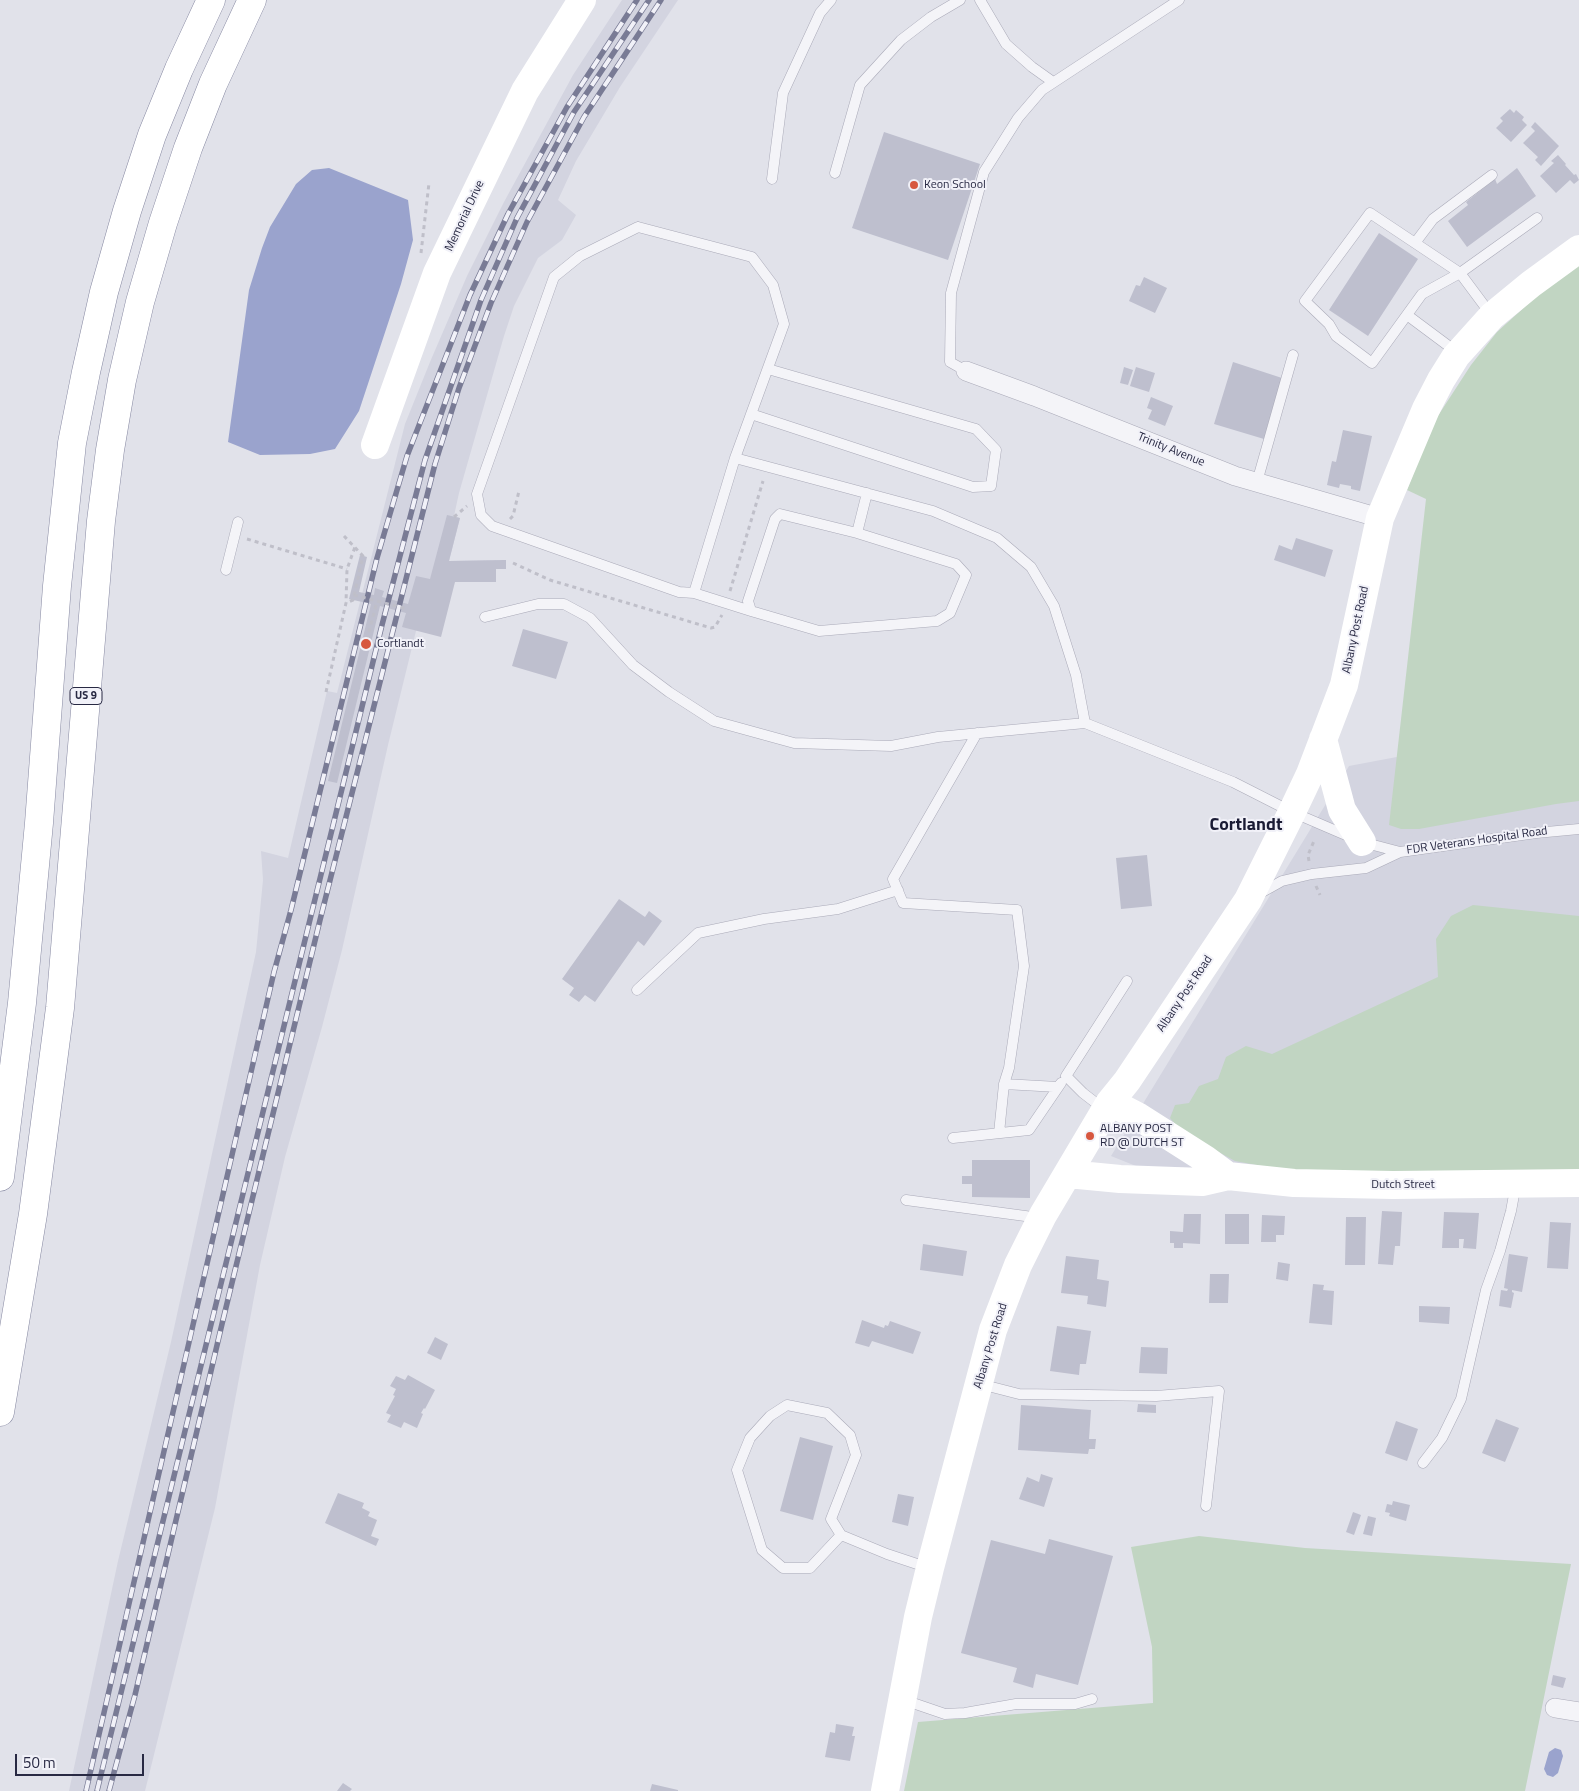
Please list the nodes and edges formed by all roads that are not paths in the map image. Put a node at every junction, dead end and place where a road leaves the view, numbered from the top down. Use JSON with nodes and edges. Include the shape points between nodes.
{"nodes":[{"id":1,"x":211,"y":0,"type":"edge"},
{"id":2,"x":252,"y":0,"type":"edge"},
{"id":3,"x":582,"y":0,"type":"edge"},
{"id":4,"x":832,"y":0,"type":"edge"},
{"id":5,"x":960,"y":0,"type":"edge"},
{"id":6,"x":980,"y":0,"type":"edge"},
{"id":7,"x":1179,"y":0,"type":"edge"},
{"id":8,"x":1053,"y":82,"type":"junction"},
{"id":9,"x":835,"y":172,"type":"dead end"},
{"id":10,"x":1492,"y":175,"type":"dead end"},
{"id":11,"x":772,"y":179,"type":"dead end"},
{"id":12,"x":1537,"y":218,"type":"dead end"},
{"id":13,"x":1415,"y":243,"type":"junction"},
{"id":14,"x":1579,"y":249,"type":"edge"},
{"id":15,"x":1460,"y":273,"type":"junction"},
{"id":16,"x":1407,"y":315,"type":"junction"},
{"id":17,"x":1492,"y":316,"type":"junction"},
{"id":18,"x":1459,"y":353,"type":"junction"},
{"id":19,"x":1293,"y":355,"type":"dead end"},
{"id":20,"x":768,"y":368,"type":"junction"},
{"id":21,"x":966,"y":370,"type":"joint"},
{"id":22,"x":751,"y":414,"type":"junction"},
{"id":23,"x":376,"y":445,"type":"dead end"},
{"id":24,"x":735,"y":458,"type":"junction"},
{"id":25,"x":1257,"y":482,"type":"junction"},
{"id":26,"x":868,"y":493,"type":"junction"},
{"id":27,"x":1380,"y":518,"type":"junction"},
{"id":28,"x":238,"y":522,"type":"dead end"},
{"id":29,"x":857,"y":533,"type":"junction"},
{"id":30,"x":226,"y":570,"type":"dead end"},
{"id":31,"x":694,"y":593,"type":"junction"},
{"id":32,"x":751,"y":610,"type":"junction"},
{"id":33,"x":485,"y":617,"type":"dead end"},
{"id":34,"x":1085,"y":723,"type":"junction"},
{"id":35,"x":977,"y":733,"type":"junction"},
{"id":36,"x":1323,"y":739,"type":"junction"},
{"id":37,"x":1292,"y":812,"type":"junction"},
{"id":38,"x":1579,"y":829,"type":"edge"},
{"id":39,"x":1362,"y":842,"type":"junction"},
{"id":40,"x":1400,"y":852,"type":"junction"},
{"id":41,"x":898,"y":890,"type":"junction"},
{"id":42,"x":1248,"y":900,"type":"junction"},
{"id":43,"x":1127,"y":980,"type":"dead end"},
{"id":44,"x":637,"y":990,"type":"dead end"},
{"id":45,"x":1066,"y":1076,"type":"junction"},
{"id":46,"x":1004,"y":1084,"type":"junction"},
{"id":47,"x":1058,"y":1088,"type":"junction"},
{"id":48,"x":1108,"y":1106,"type":"junction"},
{"id":49,"x":999,"y":1133,"type":"junction"},
{"id":50,"x":953,"y":1138,"type":"dead end"},
{"id":51,"x":1068,"y":1174,"type":"junction"},
{"id":52,"x":1228,"y":1176,"type":"junction"},
{"id":53,"x":0,"y":1177,"type":"edge"},
{"id":54,"x":1516,"y":1184,"type":"junction"},
{"id":55,"x":1579,"y":1184,"type":"edge"},
{"id":56,"x":906,"y":1200,"type":"dead end"},
{"id":57,"x":1041,"y":1218,"type":"junction"},
{"id":58,"x":979,"y":1384,"type":"junction"},
{"id":59,"x":0,"y":1412,"type":"edge"},
{"id":60,"x":1423,"y":1462,"type":"dead end"},
{"id":61,"x":1206,"y":1506,"type":"dead end"},
{"id":62,"x":842,"y":1535,"type":"junction"},
{"id":63,"x":930,"y":1568,"type":"junction"},
{"id":64,"x":903,"y":1699,"type":"junction"},
{"id":65,"x":1092,"y":1699,"type":"dead end"},
{"id":66,"x":1555,"y":1708,"type":"dead end"},
{"id":67,"x":1579,"y":1712,"type":"edge"},
{"id":68,"x":885,"y":1791,"type":"edge"}],
"edges":[{"from":1,"to":53,"type":"main road","via":[[152,135],[127,212],[104,292],[72,443],[22,1004]]},
{"from":2,"to":59,"type":"main road","number":"US 9","via":[[188,148],[145,284],[122,380],[101,521],[60,1008],[35,1195]]},
{"from":3,"to":23,"type":"main road","name":"Memorial Drive","via":[[525,91],[438,273]]},
{"from":4,"to":11,"type":"lane","via":[[820,13],[784,93]]},
{"from":5,"to":9,"type":"lane","via":[[930,17],[901,40],[860,85]]},
{"from":6,"to":8,"type":"lane","via":[[1006,44]]},
{"from":7,"to":8,"type":"lane"},
{"from":8,"to":21,"type":"lane","via":[[1018,118],[984,172],[951,293],[950,362]]},
{"from":10,"to":13,"type":"lane","via":[[1433,219]]},
{"from":12,"to":15,"type":"lane"},
{"from":13,"to":15,"type":"lane"},
{"from":13,"to":16,"type":"lane","via":[[1370,213],[1305,301],[1329,324],[1336,336],[1372,363]]},
{"from":14,"to":17,"type":"main road","name":"Albany Post Road"},
{"from":15,"to":16,"type":"lane","via":[[1422,294]]},
{"from":15,"to":17,"type":"lane"},
{"from":16,"to":18,"type":"lane"},
{"from":17,"to":18,"type":"main road","name":"Albany Post Road"},
{"from":18,"to":27,"type":"main road","name":"Albany Post Road","via":[[1426,409]]},
{"from":19,"to":25,"type":"lane"},
{"from":20,"to":22,"type":"lane"},
{"from":20,"to":22,"type":"lane","via":[[976,429],[996,450],[991,486],[973,488]]},
{"from":20,"to":31,"type":"lane","via":[[784,324],[773,285],[752,257],[638,227],[580,256],[554,277],[477,494],[481,515],[492,526],[679,592]]},
{"from":21,"to":25,"type":"street","name":"Trinity Avenue"},
{"from":22,"to":24,"type":"lane"},
{"from":24,"to":26,"type":"lane"},
{"from":24,"to":31,"type":"lane"},
{"from":25,"to":27,"type":"street","name":"Trinity Avenue"},
{"from":26,"to":29,"type":"lane"},
{"from":26,"to":34,"type":"lane","via":[[933,510],[997,538],[1030,567],[1054,606],[1076,675]]},
{"from":27,"to":36,"type":"main road","name":"Albany Post Road","via":[[1344,685]]},
{"from":28,"to":30,"type":"lane"},
{"from":29,"to":32,"type":"lane","via":[[780,514],[775,519],[748,601]]},
{"from":29,"to":32,"type":"lane","via":[[956,564],[966,575],[950,613],[937,621],[819,631]]},
{"from":31,"to":32,"type":"lane"},
{"from":33,"to":35,"type":"lane","via":[[538,604],[564,604],[590,618],[634,665],[714,721],[794,743],[891,746]]},
{"from":34,"to":35,"type":"lane"},
{"from":34,"to":37,"type":"lane","name":"FDR Veterans Hospital Road","via":[[1232,782]]},
{"from":35,"to":41,"type":"lane","via":[[893,879]]},
{"from":36,"to":37,"type":"main road","name":"Albany Post Road"},
{"from":36,"to":39,"type":"main road","via":[[1342,810]]},
{"from":37,"to":39,"type":"lane","name":"FDR Veterans Hospital Road"},
{"from":37,"to":42,"type":"main road","name":"Albany Post Road"},
{"from":38,"to":40,"type":"lane","name":"FDR Veterans Hospital Road"},
{"from":39,"to":40,"type":"lane","name":"FDR Veterans Hospital Road"},
{"from":40,"to":42,"type":"lane","via":[[1366,868],[1282,881]]},
{"from":41,"to":44,"type":"lane","via":[[838,909],[764,919],[698,933]]},
{"from":41,"to":46,"type":"lane","via":[[902,902],[1017,910],[1024,966]]},
{"from":42,"to":48,"type":"main road","name":"Albany Post Road"},
{"from":43,"to":45,"type":"lane"},
{"from":45,"to":47,"type":"lane"},
{"from":45,"to":48,"type":"lane","via":[[1083,1093]]},
{"from":46,"to":47,"type":"lane"},
{"from":46,"to":49,"type":"lane"},
{"from":47,"to":49,"type":"lane","via":[[1029,1130]]},
{"from":48,"to":51,"type":"main road","name":"Albany Post Road"},
{"from":48,"to":52,"type":"main road","via":[[1139,1117]]},
{"from":49,"to":50,"type":"lane"},
{"from":51,"to":52,"type":"main road","via":[[1202,1182]]},
{"from":51,"to":57,"type":"main road","name":"Albany Post Road"},
{"from":52,"to":54,"type":"main road","name":"Dutch Street","via":[[1294,1183]]},
{"from":54,"to":55,"type":"main road","name":"Dutch Street"},
{"from":54,"to":60,"type":"lane","via":[[1460,1399],[1442,1438]]},
{"from":56,"to":57,"type":"lane"},
{"from":57,"to":58,"type":"main road","name":"Albany Post Road","via":[[1018,1265],[993,1330]]},
{"from":58,"to":61,"type":"lane","via":[[1019,1394],[1156,1396],[1219,1391]]},
{"from":58,"to":63,"type":"main road","name":"Albany Post Road"},
{"from":62,"to":62,"type":"lane","via":[[831,1518],[856,1455],[850,1436],[827,1413],[788,1404],[770,1416],[750,1438],[737,1470],[762,1550],[783,1568],[810,1568]]},
{"from":62,"to":63,"type":"lane"},
{"from":63,"to":64,"type":"main road","name":"Albany Post Road"},
{"from":64,"to":65,"type":"lane","via":[[945,1714],[1016,1704],[1075,1704]]},
{"from":64,"to":68,"type":"main road","name":"Albany Post Road"},
{"from":66,"to":67,"type":"street"}]}
